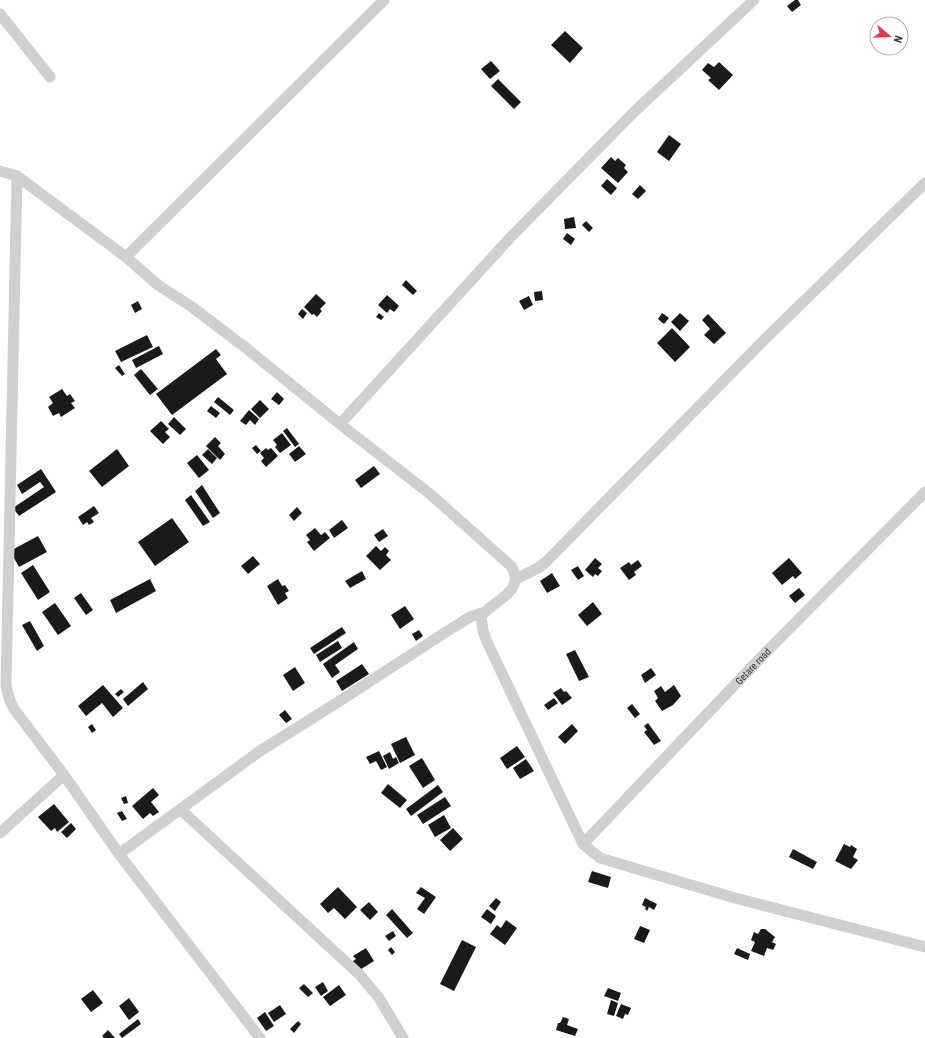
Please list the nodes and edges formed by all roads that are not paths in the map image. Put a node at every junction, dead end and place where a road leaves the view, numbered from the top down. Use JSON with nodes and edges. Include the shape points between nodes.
{"nodes":[{"id":1,"x":384,"y":0,"type":"edge"},
{"id":2,"x":754,"y":0,"type":"edge"},
{"id":3,"x":0,"y":14,"type":"edge"},
{"id":4,"x":50,"y":77,"type":"dead end"},
{"id":5,"x":0,"y":170,"type":"edge"},
{"id":6,"x":17,"y":176,"type":"junction"},
{"id":7,"x":925,"y":183,"type":"edge"},
{"id":8,"x":126,"y":257,"type":"junction"},
{"id":9,"x":340,"y":424,"type":"junction"},
{"id":10,"x":925,"y":492,"type":"edge"},
{"id":11,"x":516,"y":579,"type":"junction"},
{"id":12,"x":485,"y":612,"type":"junction"},
{"id":13,"x":64,"y":775,"type":"junction"},
{"id":14,"x":181,"y":810,"type":"junction"},
{"id":15,"x":0,"y":833,"type":"edge"},
{"id":16,"x":583,"y":844,"type":"junction"},
{"id":17,"x":119,"y":854,"type":"junction"},
{"id":18,"x":925,"y":947,"type":"edge"},
{"id":19,"x":260,"y":1038,"type":"edge"},
{"id":20,"x":403,"y":1038,"type":"edge"}],
"edges":[{"from":1,"to":8,"type":"street"},
{"from":2,"to":9,"type":"street","via":[[633,113],[509,239]]},
{"from":3,"to":4,"type":"street"},
{"from":5,"to":6,"type":"street"},
{"from":6,"to":8,"type":"street"},
{"from":6,"to":13,"type":"street","via":[[6,686],[14,709]]},
{"from":7,"to":11,"type":"street","via":[[761,343],[546,562]]},
{"from":8,"to":9,"type":"street","via":[[158,285],[246,348]]},
{"from":9,"to":11,"type":"street","via":[[430,494],[511,566]]},
{"from":10,"to":16,"type":"street","name":"Getare road","via":[[768,650]]},
{"from":11,"to":12,"type":"street","via":[[512,591]]},
{"from":12,"to":14,"type":"street","via":[[470,617],[260,751]]},
{"from":12,"to":16,"type":"street","via":[[481,616],[487,642]]},
{"from":13,"to":15,"type":"street"},
{"from":13,"to":17,"type":"street"},
{"from":14,"to":17,"type":"street"},
{"from":14,"to":20,"type":"street","via":[[360,975],[379,998]]},
{"from":16,"to":18,"type":"street","via":[[600,858],[735,898]]},
{"from":17,"to":19,"type":"street"}]}
